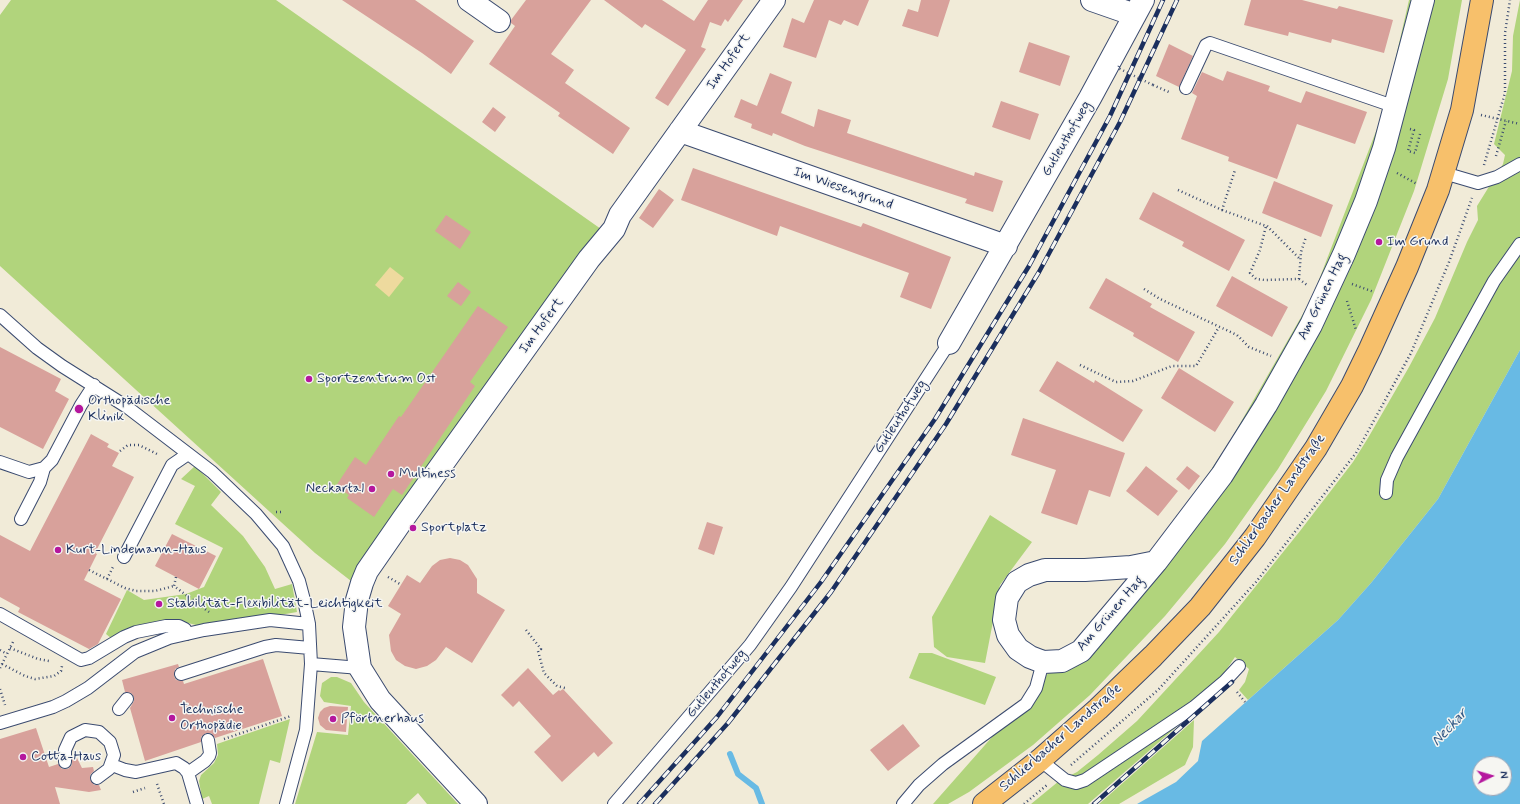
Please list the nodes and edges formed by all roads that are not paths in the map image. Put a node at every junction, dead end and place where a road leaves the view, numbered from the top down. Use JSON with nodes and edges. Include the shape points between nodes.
{"nodes":[{"id":1,"x":469,"y":0,"type":"edge"},
{"id":2,"x":774,"y":0,"type":"edge"},
{"id":3,"x":1092,"y":0,"type":"edge"},
{"id":4,"x":1423,"y":0,"type":"edge"},
{"id":5,"x":1482,"y":0,"type":"edge"},
{"id":6,"x":1139,"y":8,"type":"edge"},
{"id":7,"x":499,"y":21,"type":"dead end"},
{"id":8,"x":1186,"y":88,"type":"dead end"},
{"id":9,"x":1396,"y":108,"type":"junction"},
{"id":10,"x":680,"y":131,"type":"junction"},
{"id":11,"x":1520,"y":164,"type":"edge"},
{"id":12,"x":1441,"y":182,"type":"junction"},
{"id":13,"x":1520,"y":244,"type":"edge"},
{"id":14,"x":1006,"y":246,"type":"junction"},
{"id":15,"x":0,"y":315,"type":"edge"},
{"id":16,"x":949,"y":343,"type":"joint"},
{"id":17,"x":94,"y":385,"type":"junction"},
{"id":18,"x":188,"y":454,"type":"junction"},
{"id":19,"x":0,"y":462,"type":"edge"},
{"id":20,"x":44,"y":468,"type":"junction"},
{"id":21,"x":1386,"y":493,"type":"dead end"},
{"id":22,"x":21,"y":519,"type":"dead end"},
{"id":23,"x":124,"y":557,"type":"dead end"},
{"id":24,"x":1156,"y":562,"type":"junction"},
{"id":25,"x":0,"y":614,"type":"edge"},
{"id":26,"x":309,"y":624,"type":"junction"},
{"id":27,"x":187,"y":634,"type":"junction"},
{"id":28,"x":310,"y":648,"type":"junction"},
{"id":29,"x":1043,"y":662,"type":"junction"},
{"id":30,"x":311,"y":664,"type":"junction"},
{"id":31,"x":1239,"y":666,"type":"dead end"},
{"id":32,"x":360,"y":668,"type":"junction"},
{"id":33,"x":181,"y":674,"type":"dead end"},
{"id":34,"x":127,"y":699,"type":"dead end"},
{"id":35,"x":119,"y":709,"type":"dead end"},
{"id":36,"x":0,"y":723,"type":"edge"},
{"id":37,"x":209,"y":742,"type":"road end"},
{"id":38,"x":1040,"y":760,"type":"junction"},
{"id":39,"x":65,"y":762,"type":"dead end"},
{"id":40,"x":112,"y":765,"type":"junction"},
{"id":41,"x":188,"y":773,"type":"junction"},
{"id":42,"x":97,"y":778,"type":"dead end"},
{"id":43,"x":197,"y":804,"type":"edge"},
{"id":44,"x":286,"y":804,"type":"edge"},
{"id":45,"x":476,"y":804,"type":"edge"},
{"id":46,"x":614,"y":804,"type":"edge"},
{"id":47,"x":903,"y":804,"type":"edge"},
{"id":48,"x":984,"y":804,"type":"edge"}],
"edges":[{"from":1,"to":7,"type":"street"},
{"from":2,"to":10,"type":"street","name":"Im Hofert"},
{"from":3,"to":6,"type":"street"},
{"from":4,"to":9,"type":"street","name":"Am Grünen Hag"},
{"from":5,"to":12,"type":"main road","name":"Schlierbacher Landstraße","via":[[1462,110]]},
{"from":6,"to":14,"type":"street","name":"Gutleuthofweg"},
{"from":8,"to":9,"type":"lane","via":[[1206,45],[1210,43]]},
{"from":9,"to":24,"type":"street","name":"Am Grünen Hag","via":[[1366,201],[1336,280],[1291,361],[1222,475]]},
{"from":10,"to":14,"type":"street","name":"Im Wiesengrund"},
{"from":10,"to":32,"type":"street","name":"Im Hofert","via":[[620,215],[614,228],[589,258],[367,571],[356,600],[354,616],[354,638]]},
{"from":11,"to":12,"type":"lane","via":[[1497,177],[1478,183]]},
{"from":12,"to":38,"type":"main road","name":"Schlierbacher Landstraße","via":[[1393,299],[1352,386],[1316,448],[1255,537],[1200,606],[1153,656]]},
{"from":13,"to":21,"type":"lane","via":[[1494,281],[1398,457],[1387,480]]},
{"from":14,"to":16,"type":"street","name":"Gutleuthofweg"},
{"from":15,"to":17,"type":"lane","via":[[37,348]]},
{"from":16,"to":46,"type":"lane","name":"Gutleuthofweg","via":[[791,587],[750,645]]},
{"from":17,"to":18,"type":"lane"},
{"from":17,"to":20,"type":"lane","via":[[52,460]]},
{"from":18,"to":23,"type":"lane","via":[[172,465]]},
{"from":18,"to":26,"type":"lane","via":[[235,493],[283,546],[299,581]]},
{"from":19,"to":20,"type":"lane","via":[[30,472]]},
{"from":20,"to":22,"type":"lane","via":[[40,482]]},
{"from":24,"to":29,"type":"street","name":"Am Grünen Hag","via":[[1081,651],[1062,661]]},
{"from":24,"to":29,"type":"street","name":"Am Grünen Hag","via":[[1093,570],[1045,570],[1017,582],[1007,598],[1004,620],[1008,635],[1018,649]]},
{"from":25,"to":27,"type":"lane","via":[[81,660],[90,658],[136,632],[179,626],[185,629]]},
{"from":26,"to":27,"type":"lane","via":[[270,620]]},
{"from":26,"to":28,"type":"lane"},
{"from":27,"to":36,"type":"lane","via":[[148,645],[135,652],[88,688],[66,701]]},
{"from":28,"to":30,"type":"lane"},
{"from":28,"to":33,"type":"lane","via":[[276,645],[265,647]]},
{"from":29,"to":47,"type":"lane","via":[[1036,688],[1026,704],[944,764],[919,785]]},
{"from":30,"to":32,"type":"lane"},
{"from":30,"to":44,"type":"lane","via":[[302,751]]},
{"from":31,"to":38,"type":"lane","via":[[1194,707],[1085,780],[1076,783],[1065,780]]},
{"from":32,"to":45,"type":"street","via":[[380,700]]},
{"from":34,"to":35,"type":"lane"},
{"from":37,"to":41,"type":"lane","via":[[210,753],[205,761]]},
{"from":38,"to":48,"type":"main road","name":"Schlierbacher Landstraße"},
{"from":39,"to":40,"type":"lane","via":[[64,750],[71,737],[80,731],[90,729],[104,734],[110,742],[114,755]]},
{"from":40,"to":41,"type":"lane","via":[[136,772],[176,763]]},
{"from":40,"to":42,"type":"lane","via":[[106,773]]},
{"from":41,"to":43,"type":"lane"}]}
